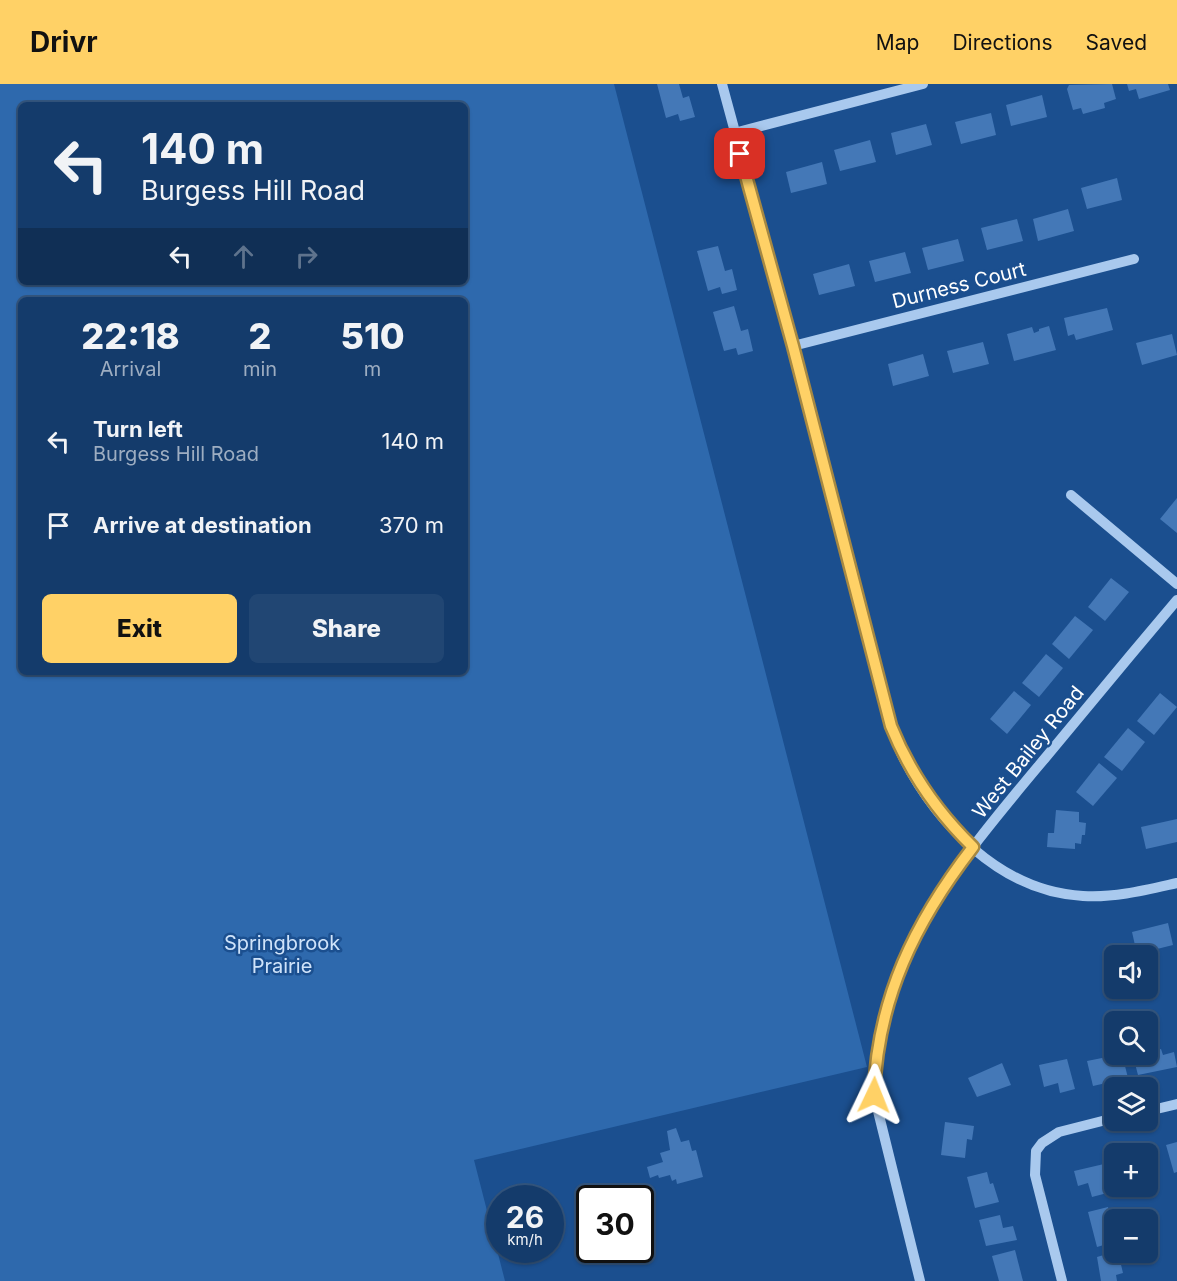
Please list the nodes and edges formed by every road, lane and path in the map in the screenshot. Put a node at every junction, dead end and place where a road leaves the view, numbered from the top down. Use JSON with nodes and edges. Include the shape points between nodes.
{"nodes":[{"id":1,"x":722,"y":84,"type":"edge"},
{"id":2,"x":923,"y":84,"type":"edge"},
{"id":3,"x":734,"y":133,"type":"junction"},
{"id":4,"x":1134,"y":259,"type":"dead end"},
{"id":5,"x":793,"y":346,"type":"junction"},
{"id":6,"x":1071,"y":495,"type":"dead end"},
{"id":7,"x":1177,"y":584,"type":"edge"},
{"id":8,"x":1177,"y":600,"type":"edge"},
{"id":9,"x":973,"y":847,"type":"junction"},
{"id":10,"x":1177,"y":883,"type":"edge"},
{"id":11,"x":1177,"y":1104,"type":"edge"},
{"id":12,"x":1158,"y":1109,"type":"edge"},
{"id":13,"x":1104,"y":1121,"type":"edge"},
{"id":14,"x":920,"y":1281,"type":"edge"},
{"id":15,"x":1062,"y":1281,"type":"edge"}],
"edges":[{"from":1,"to":3,"type":"street"},
{"from":2,"to":3,"type":"street"},
{"from":3,"to":5,"type":"street"},
{"from":4,"to":5,"type":"street","name":"Durness Court"},
{"from":5,"to":9,"type":"street","via":[[891,726],[901,753],[928,796]]},
{"from":6,"to":7,"type":"street"},
{"from":8,"to":9,"type":"street","name":"West Bailey Road"},
{"from":9,"to":10,"type":"street","via":[[1020,881],[1068,895],[1120,895]]},
{"from":9,"to":14,"type":"street","name":"West Bailey Road","via":[[944,885],[911,943],[886,1008],[875,1064],[877,1113]]},
{"from":11,"to":12,"type":"street"},
{"from":13,"to":15,"type":"street","via":[[1059,1132],[1036,1151],[1035,1175]]}]}
